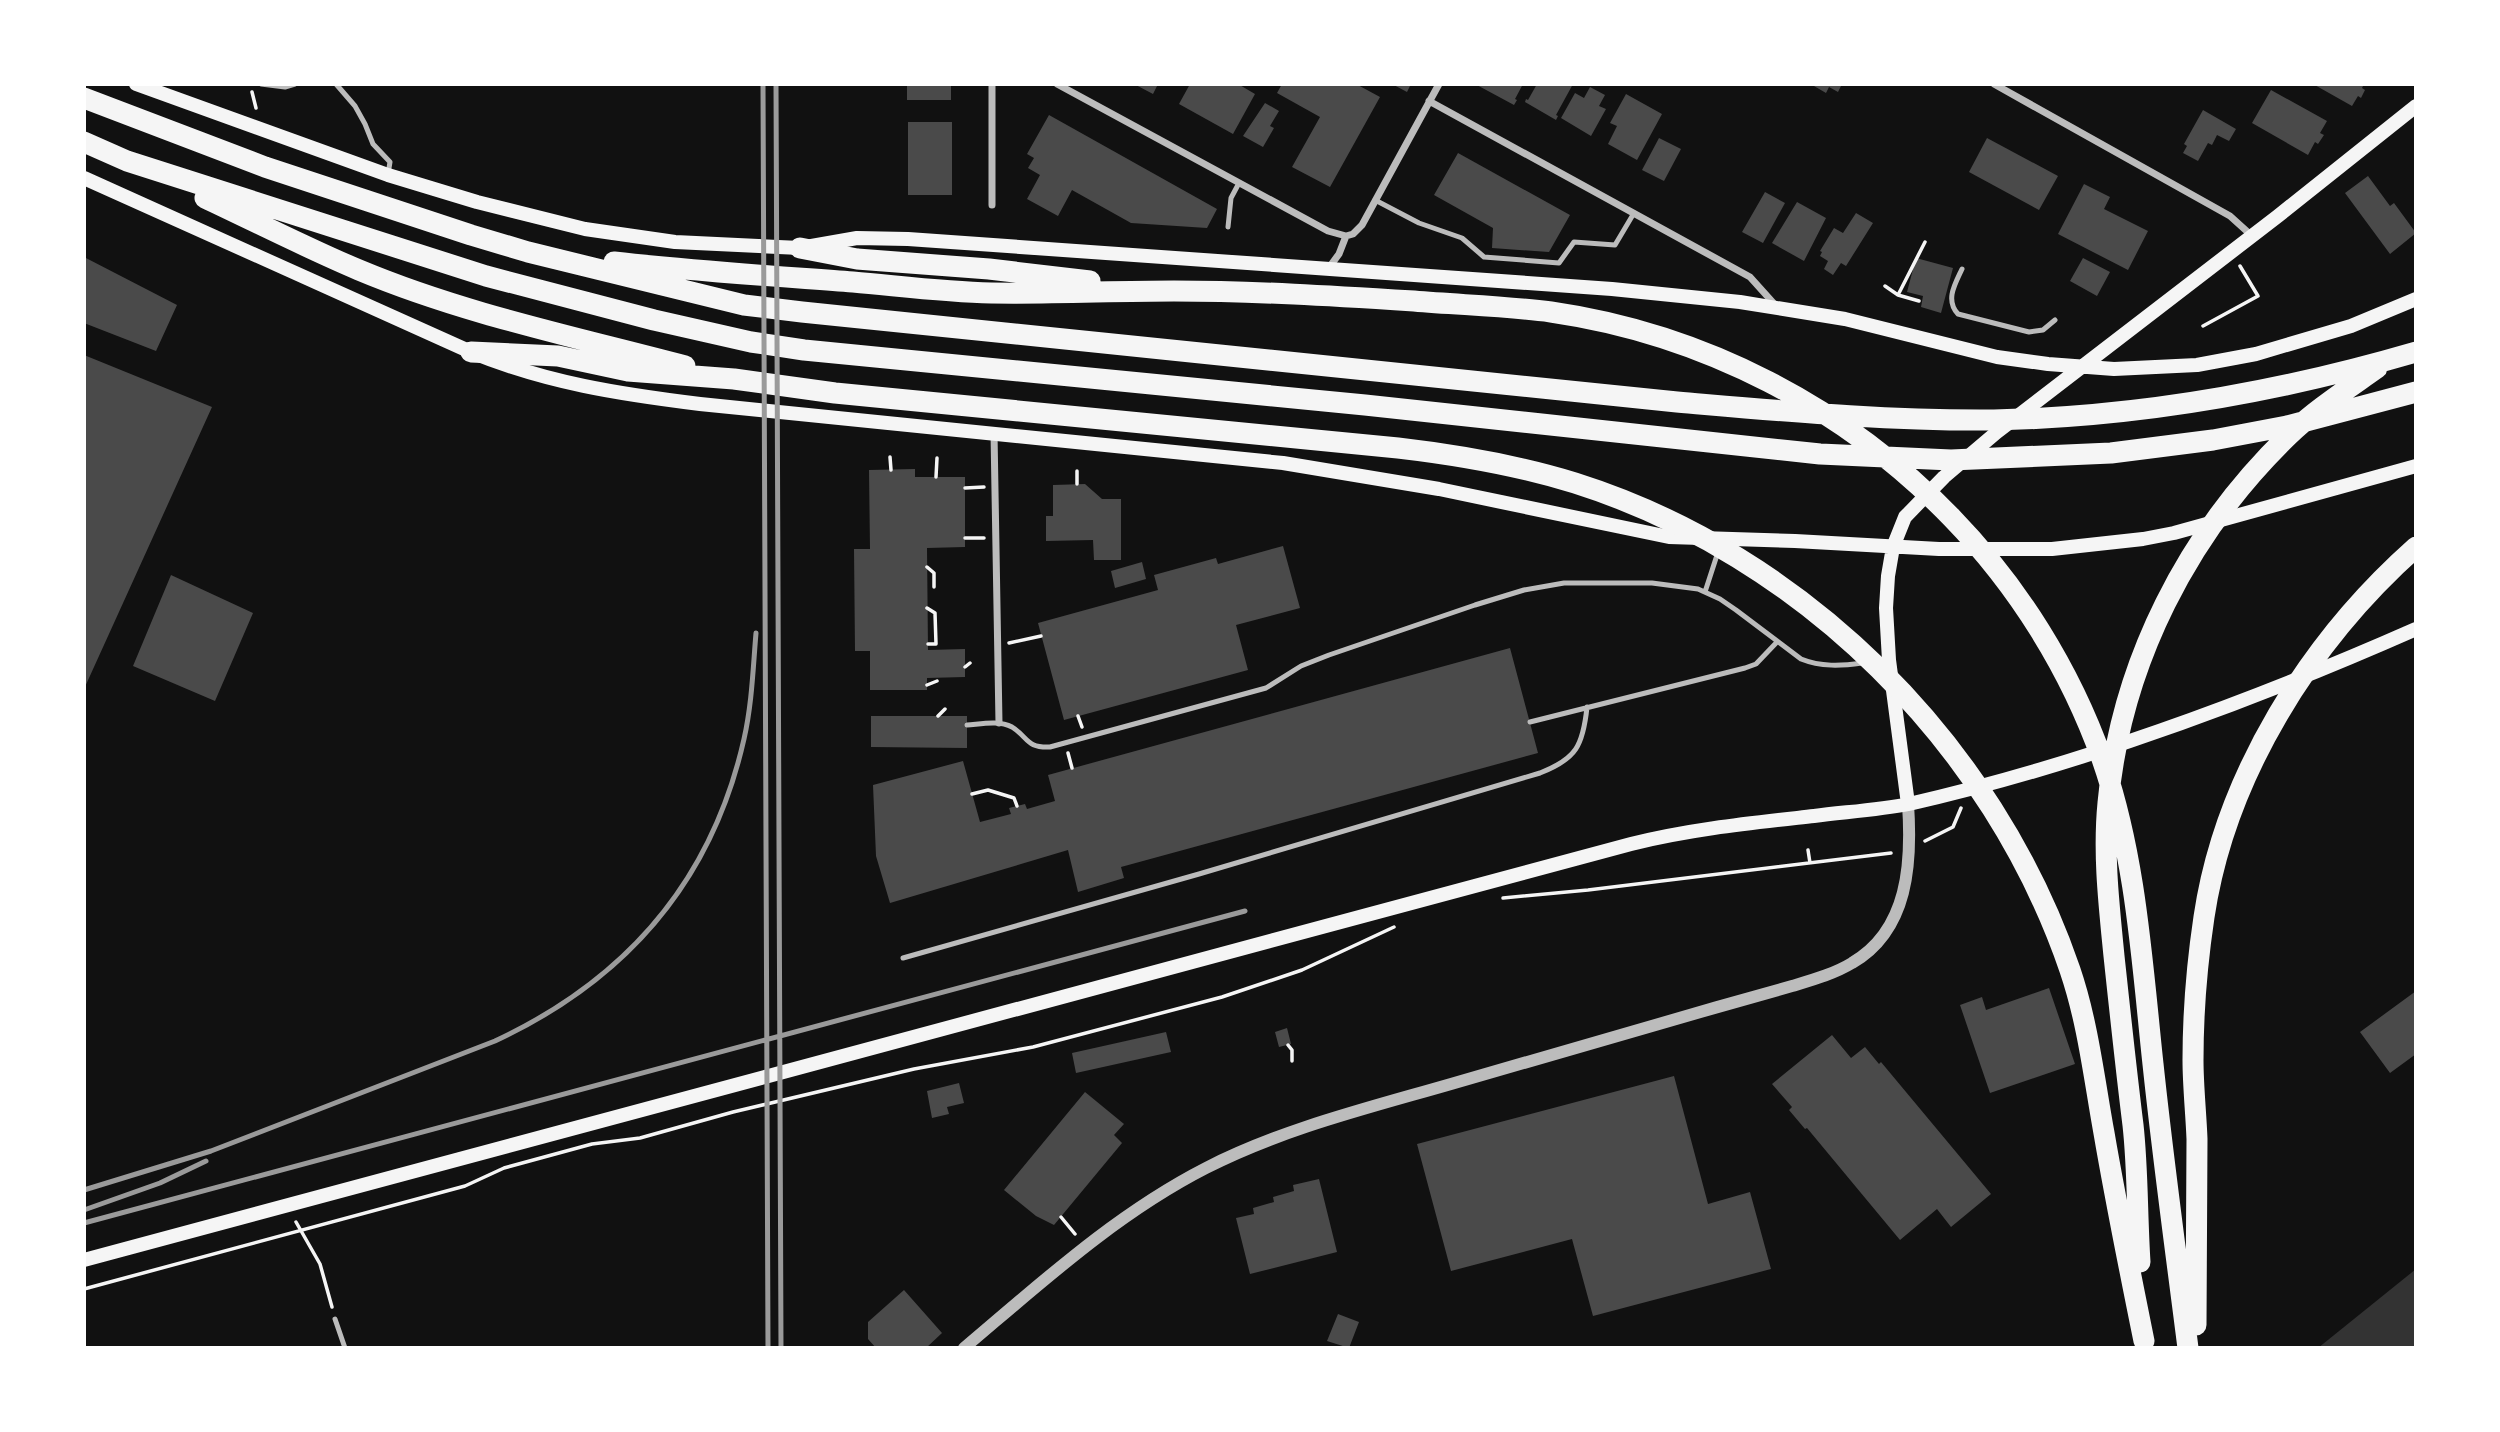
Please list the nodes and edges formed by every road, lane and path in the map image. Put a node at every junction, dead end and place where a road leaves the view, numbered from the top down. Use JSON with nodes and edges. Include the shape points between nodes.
{"nodes":[{"id":1,"x":136,"y":84,"type":"edge"},
{"id":2,"x":261,"y":84,"type":"edge"},
{"id":3,"x":295,"y":84,"type":"edge"},
{"id":4,"x":336,"y":84,"type":"edge"},
{"id":5,"x":992,"y":84,"type":"edge"},
{"id":6,"x":1057,"y":84,"type":"edge"},
{"id":7,"x":1439,"y":84,"type":"edge"},
{"id":8,"x":1994,"y":84,"type":"edge"},
{"id":9,"x":251,"y":95,"type":"dead end"},
{"id":10,"x":84,"y":98,"type":"edge"},
{"id":11,"x":1429,"y":101,"type":"junction"},
{"id":12,"x":2416,"y":106,"type":"edge"},
{"id":13,"x":260,"y":116,"type":"dead end"},
{"id":14,"x":84,"y":142,"type":"edge"},
{"id":15,"x":127,"y":161,"type":"junction"},
{"id":16,"x":388,"y":174,"type":"junction"},
{"id":17,"x":84,"y":178,"type":"edge"},
{"id":18,"x":1239,"y":183,"type":"junction"},
{"id":19,"x":1375,"y":200,"type":"junction"},
{"id":20,"x":992,"y":205,"type":"dead end"},
{"id":21,"x":1634,"y":213,"type":"junction"},
{"id":22,"x":1228,"y":227,"type":"dead end"},
{"id":23,"x":1346,"y":236,"type":"junction"},
{"id":24,"x":2251,"y":236,"type":"junction"},
{"id":25,"x":1925,"y":242,"type":"dead end"},
{"id":26,"x":800,"y":248,"type":"junction"},
{"id":27,"x":528,"y":251,"type":"junction"},
{"id":28,"x":2240,"y":266,"type":"dead end"},
{"id":29,"x":1328,"y":269,"type":"junction"},
{"id":30,"x":1962,"y":269,"type":"dead end"},
{"id":31,"x":1885,"y":286,"type":"dead end"},
{"id":32,"x":1176,"y":291,"type":"junction"},
{"id":33,"x":1898,"y":295,"type":"junction"},
{"id":34,"x":2416,"y":299,"type":"edge"},
{"id":35,"x":1919,"y":301,"type":"dead end"},
{"id":36,"x":1777,"y":307,"type":"junction"},
{"id":37,"x":2055,"y":320,"type":"dead end"},
{"id":38,"x":2203,"y":326,"type":"dead end"},
{"id":39,"x":2416,"y":342,"type":"edge"},
{"id":40,"x":471,"y":352,"type":"junction"},
{"id":41,"x":2416,"y":352,"type":"edge"},
{"id":42,"x":2080,"y":367,"type":"junction"},
{"id":43,"x":734,"y":379,"type":"junction"},
{"id":44,"x":2416,"y":392,"type":"edge"},
{"id":45,"x":994,"y":433,"type":"junction"},
{"id":46,"x":890,"y":457,"type":"dead end"},
{"id":47,"x":937,"y":458,"type":"dead end"},
{"id":48,"x":2416,"y":466,"type":"edge"},
{"id":49,"x":891,"y":470,"type":"dead end"},
{"id":50,"x":1077,"y":471,"type":"dead end"},
{"id":51,"x":936,"y":478,"type":"dead end"},
{"id":52,"x":1077,"y":484,"type":"dead end"},
{"id":53,"x":1721,"y":540,"type":"junction"},
{"id":54,"x":1893,"y":547,"type":"junction"},
{"id":55,"x":2416,"y":547,"type":"edge"},
{"id":56,"x":927,"y":567,"type":"dead end"},
{"id":57,"x":934,"y":587,"type":"dead end"},
{"id":58,"x":1705,"y":592,"type":"junction"},
{"id":59,"x":928,"y":608,"type":"dead end"},
{"id":60,"x":2416,"y":629,"type":"edge"},
{"id":61,"x":1041,"y":636,"type":"dead end"},
{"id":62,"x":1777,"y":642,"type":"junction"},
{"id":63,"x":928,"y":644,"type":"dead end"},
{"id":64,"x":997,"y":646,"type":"junction"},
{"id":65,"x":1889,"y":660,"type":"junction"},
{"id":66,"x":970,"y":663,"type":"dead end"},
{"id":67,"x":965,"y":667,"type":"dead end"},
{"id":68,"x":937,"y":681,"type":"dead end"},
{"id":69,"x":927,"y":685,"type":"dead end"},
{"id":70,"x":1587,"y":707,"type":"junction"},
{"id":71,"x":945,"y":709,"type":"dead end"},
{"id":72,"x":938,"y":716,"type":"dead end"},
{"id":73,"x":1530,"y":722,"type":"dead end"},
{"id":74,"x":999,"y":723,"type":"junction"},
{"id":75,"x":967,"y":725,"type":"dead end"},
{"id":76,"x":972,"y":794,"type":"dead end"},
{"id":77,"x":1908,"y":804,"type":"junction"},
{"id":78,"x":1017,"y":806,"type":"dead end"},
{"id":79,"x":1959,"y":817,"type":"dead end"},
{"id":80,"x":1932,"y":839,"type":"dead end"},
{"id":81,"x":1808,"y":850,"type":"dead end"},
{"id":82,"x":1886,"y":855,"type":"dead end"},
{"id":83,"x":1810,"y":863,"type":"junction"},
{"id":84,"x":1493,"y":899,"type":"dead end"},
{"id":85,"x":1405,"y":923,"type":"dead end"},
{"id":86,"x":904,"y":958,"type":"dead end"},
{"id":87,"x":1288,"y":1045,"type":"dead end"},
{"id":88,"x":1292,"y":1061,"type":"dead end"},
{"id":89,"x":287,"y":1206,"type":"junction"},
{"id":90,"x":1061,"y":1217,"type":"dead end"},
{"id":91,"x":303,"y":1230,"type":"junction"},
{"id":92,"x":1075,"y":1234,"type":"dead end"},
{"id":93,"x":84,"y":1260,"type":"edge"},
{"id":94,"x":84,"y":1289,"type":"edge"},
{"id":95,"x":335,"y":1320,"type":"joint"},
{"id":96,"x":345,"y":1348,"type":"edge"},
{"id":97,"x":964,"y":1348,"type":"edge"},
{"id":98,"x":2188,"y":1348,"type":"edge"},
{"id":99,"x":2196,"y":1348,"type":"edge"}],
"edges":[{"from":1,"to":16,"type":"main road"},
{"from":2,"to":3,"type":"lane"},
{"from":4,"to":16,"type":"lane","via":[[355,106],[373,144],[390,162]]},
{"from":5,"to":20,"type":"street"},
{"from":6,"to":18,"type":"street"},
{"from":7,"to":11,"type":"street"},
{"from":8,"to":24,"type":"street","via":[[2230,216]]},
{"from":9,"to":13,"type":"path"},
{"from":10,"to":27,"type":"highway","via":[[287,175]]},
{"from":11,"to":19,"type":"street"},
{"from":11,"to":21,"type":"street"},
{"from":12,"to":24,"type":"main road"},
{"from":14,"to":15,"type":"highway"},
{"from":15,"to":43,"type":"highway","via":[[359,270],[546,331]]},
{"from":15,"to":44,"type":"highway","via":[[486,276],[751,342],[1820,454],[2014,459],[2111,453],[2287,426]]},
{"from":16,"to":26,"type":"main road","via":[[515,212],[626,237]]},
{"from":17,"to":40,"type":"main road"},
{"from":18,"to":22,"type":"lane","via":[[1231,198]]},
{"from":18,"to":23,"type":"street","via":[[1328,231]]},
{"from":19,"to":21,"type":"lane","via":[[1462,238],[1484,257],[1559,263],[1574,242],[1615,245]]},
{"from":19,"to":23,"type":"street","via":[[1359,229]]},
{"from":21,"to":36,"type":"street","via":[[1750,277]]},
{"from":23,"to":29,"type":"street"},
{"from":24,"to":42,"type":"main road"},
{"from":25,"to":33,"type":"path"},
{"from":26,"to":29,"type":"main road","via":[[857,238],[908,239]]},
{"from":26,"to":32,"type":"highway","via":[[857,259]]},
{"from":27,"to":32,"type":"highway","via":[[986,293]]},
{"from":27,"to":41,"type":"highway","via":[[744,306],[1856,416],[1973,420],[2152,409],[2355,370]]},
{"from":28,"to":38,"type":"path","via":[[2258,296]]},
{"from":29,"to":36,"type":"main road","via":[[1612,289]]},
{"from":30,"to":37,"type":"lane","via":[[1951,299],[1958,314],[2029,332],[2043,330]]},
{"from":31,"to":33,"type":"path"},
{"from":32,"to":98,"type":"highway","via":[[1525,309],[1664,338],[1729,362],[1810,404],[1920,486],[1988,558],[2029,614],[2083,711],[2112,792],[2136,911]]},
{"from":33,"to":35,"type":"path"},
{"from":34,"to":42,"type":"main road","via":[[2351,326],[2256,354],[2172,367]]},
{"from":36,"to":42,"type":"main road","via":[[1997,357]]},
{"from":39,"to":43,"type":"highway","via":[[2316,412],[2234,495],[2176,582],[2130,691],[2112,772],[2106,866],[2133,1129],[2144,1341],[2089,1037],[2066,959],[2038,889],[1972,778],[1922,713],[1852,643],[1757,570],[1671,522],[1603,493],[1486,460]]},
{"from":40,"to":43,"type":"highway","via":[[558,356],[628,371]]},
{"from":40,"to":45,"type":"main road","via":[[544,378],[615,394]]},
{"from":42,"to":54,"type":"main road","via":[[1921,498],[1905,517]]},
{"from":45,"to":53,"type":"main road","via":[[1318,468],[1502,501],[1652,535]]},
{"from":45,"to":64,"type":"street"},
{"from":46,"to":49,"type":"path"},
{"from":47,"to":51,"type":"path"},
{"from":48,"to":54,"type":"main road","via":[[2143,539],[2020,551]]},
{"from":50,"to":52,"type":"path"},
{"from":53,"to":54,"type":"main road"},
{"from":53,"to":58,"type":"lane"},
{"from":54,"to":65,"type":"main road","via":[[1886,593]]},
{"from":55,"to":99,"type":"highway","via":[[2335,633],[2278,716],[2237,801],[2209,887],[2193,1031]]},
{"from":56,"to":57,"type":"path","via":[[934,573]]},
{"from":58,"to":62,"type":"lane"},
{"from":58,"to":74,"type":"lane","via":[[1652,583],[1546,586],[1475,605],[1315,660],[1266,688],[1050,747],[1031,745],[1012,727]]},
{"from":59,"to":63,"type":"path","via":[[934,613],[936,644]]},
{"from":60,"to":77,"type":"main road","via":[[2162,729]]},
{"from":61,"to":64,"type":"path"},
{"from":62,"to":65,"type":"lane","via":[[1801,659],[1819,664]]},
{"from":62,"to":70,"type":"lane","via":[[1756,664]]},
{"from":64,"to":74,"type":"street"},
{"from":65,"to":77,"type":"main road"},
{"from":66,"to":67,"type":"path"},
{"from":68,"to":69,"type":"path"},
{"from":70,"to":73,"type":"lane"},
{"from":70,"to":86,"type":"lane","via":[[1580,745],[1566,762],[1540,774]]},
{"from":71,"to":72,"type":"path"},
{"from":74,"to":75,"type":"lane"},
{"from":76,"to":78,"type":"path","via":[[988,790],[1014,797]]},
{"from":77,"to":89,"type":"main road","via":[[1655,838]]},
{"from":77,"to":97,"type":"street","via":[[1906,886],[1897,913],[1880,940],[1850,965],[1792,986],[1364,1109],[1231,1156],[1173,1186],[1112,1226]]},
{"from":79,"to":80,"type":"path","via":[[1953,827]]},
{"from":81,"to":83,"type":"path"},
{"from":82,"to":83,"type":"path"},
{"from":83,"to":84,"type":"path"},
{"from":85,"to":91,"type":"path","via":[[1302,970],[1222,997],[1033,1047],[914,1069],[640,1138],[580,1147],[504,1168],[465,1186]]},
{"from":87,"to":88,"type":"path","via":[[1293,1050]]},
{"from":89,"to":91,"type":"path"},
{"from":89,"to":93,"type":"main road"},
{"from":90,"to":92,"type":"path"},
{"from":91,"to":94,"type":"path"},
{"from":91,"to":95,"type":"path","via":[[320,1264]]},
{"from":95,"to":96,"type":"lane"}]}
